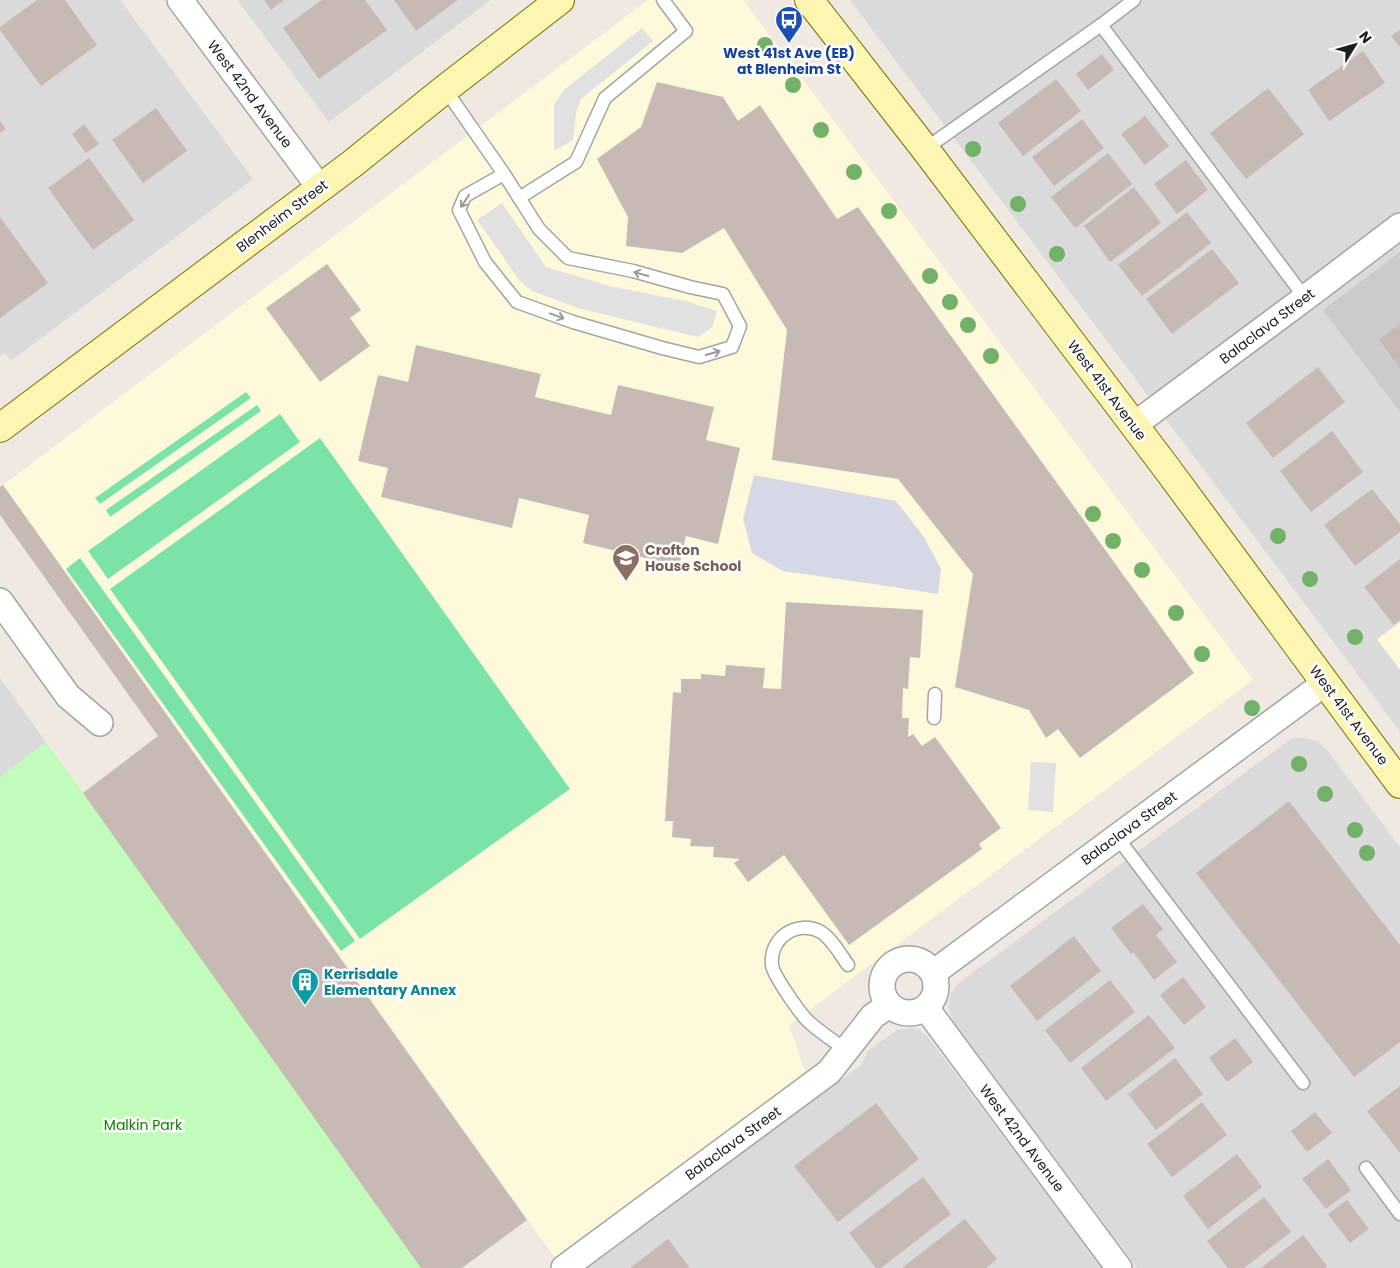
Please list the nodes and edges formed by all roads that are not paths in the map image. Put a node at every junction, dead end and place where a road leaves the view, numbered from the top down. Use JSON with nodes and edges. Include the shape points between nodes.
{"nodes":[{"id":1,"x":180,"y":0,"type":"edge"},
{"id":2,"x":560,"y":0,"type":"edge"},
{"id":3,"x":663,"y":0,"type":"edge"},
{"id":4,"x":809,"y":0,"type":"edge"},
{"id":5,"x":1134,"y":0,"type":"edge"},
{"id":6,"x":1101,"y":25,"type":"junction"},
{"id":7,"x":445,"y":89,"type":"junction"},
{"id":8,"x":925,"y":148,"type":"junction"},
{"id":9,"x":504,"y":174,"type":"junction"},
{"id":10,"x":320,"y":188,"type":"junction"},
{"id":11,"x":519,"y":198,"type":"junction"},
{"id":12,"x":1400,"y":226,"type":"edge"},
{"id":13,"x":1305,"y":298,"type":"junction"},
{"id":14,"x":1134,"y":425,"type":"junction"},
{"id":15,"x":0,"y":428,"type":"edge"},
{"id":16,"x":0,"y":602,"type":"edge"},
{"id":17,"x":1325,"y":683,"type":"junction"},
{"id":18,"x":935,"y":694,"type":"dead end"},
{"id":19,"x":934,"y":718,"type":"dead end"},
{"id":20,"x":100,"y":723,"type":"dead end"},
{"id":21,"x":1400,"y":784,"type":"edge"},
{"id":22,"x":1116,"y":837,"type":"junction"},
{"id":23,"x":848,"y":965,"type":"dead end"},
{"id":24,"x":933,"y":972,"type":"junction"},
{"id":25,"x":888,"y":1005,"type":"junction"},
{"id":26,"x":926,"y":1008,"type":"junction"},
{"id":27,"x":846,"y":1050,"type":"junction"},
{"id":28,"x":1303,"y":1083,"type":"dead end"},
{"id":29,"x":1366,"y":1168,"type":"dead end"},
{"id":30,"x":1400,"y":1214,"type":"edge"},
{"id":31,"x":564,"y":1268,"type":"edge"},
{"id":32,"x":1119,"y":1268,"type":"edge"}],
"edges":[{"from":1,"to":10,"type":"street","name":"West 42nd Avenue"},
{"from":2,"to":7,"type":"main road","name":"Blenheim Street"},
{"from":3,"to":11,"type":"lane","via":[[686,31],[605,98],[576,162]]},
{"from":4,"to":8,"type":"main road","name":"West 41st Avenue"},
{"from":5,"to":6,"type":"lane"},
{"from":6,"to":8,"type":"lane"},
{"from":6,"to":13,"type":"lane"},
{"from":7,"to":9,"type":"lane"},
{"from":7,"to":10,"type":"main road","name":"Blenheim Street"},
{"from":8,"to":14,"type":"main road","name":"West 41st Avenue"},
{"from":9,"to":11,"type":"lane"},
{"from":9,"to":11,"type":"lane","one_way":true,"via":[[465,196],[459,210],[485,262],[517,302],[573,322],[699,357],[732,347],[740,326],[723,294],[568,258],[538,229]]},
{"from":10,"to":15,"type":"main road","name":"Blenheim Street"},
{"from":12,"to":13,"type":"street","name":"Balaclava Street"},
{"from":13,"to":14,"type":"street","name":"Balaclava Street"},
{"from":14,"to":17,"type":"main road","name":"West 41st Avenue"},
{"from":16,"to":20,"type":"street","via":[[68,696]]},
{"from":17,"to":21,"type":"main road","name":"West 41st Avenue"},
{"from":17,"to":22,"type":"street","name":"Balaclava Street"},
{"from":18,"to":19,"type":"lane"},
{"from":22,"to":24,"type":"street","name":"Balaclava Street"},
{"from":22,"to":28,"type":"lane"},
{"from":23,"to":27,"type":"lane","via":[[830,940],[811,928],[789,931],[778,940],[772,952],[772,966],[777,978],[808,1021]]},
{"from":24,"to":25,"type":"street","via":[[915,959],[892,963],[881,983]]},
{"from":24,"to":26,"type":"street","via":[[936,992]]},
{"from":25,"to":26,"type":"street","via":[[906,1014]]},
{"from":25,"to":27,"type":"street","name":"Balaclava Street","via":[[873,1016]]},
{"from":26,"to":32,"type":"street","name":"West 42nd Avenue"},
{"from":27,"to":31,"type":"street","name":"Balaclava Street","via":[[829,1072]]},
{"from":29,"to":30,"type":"lane"}]}
